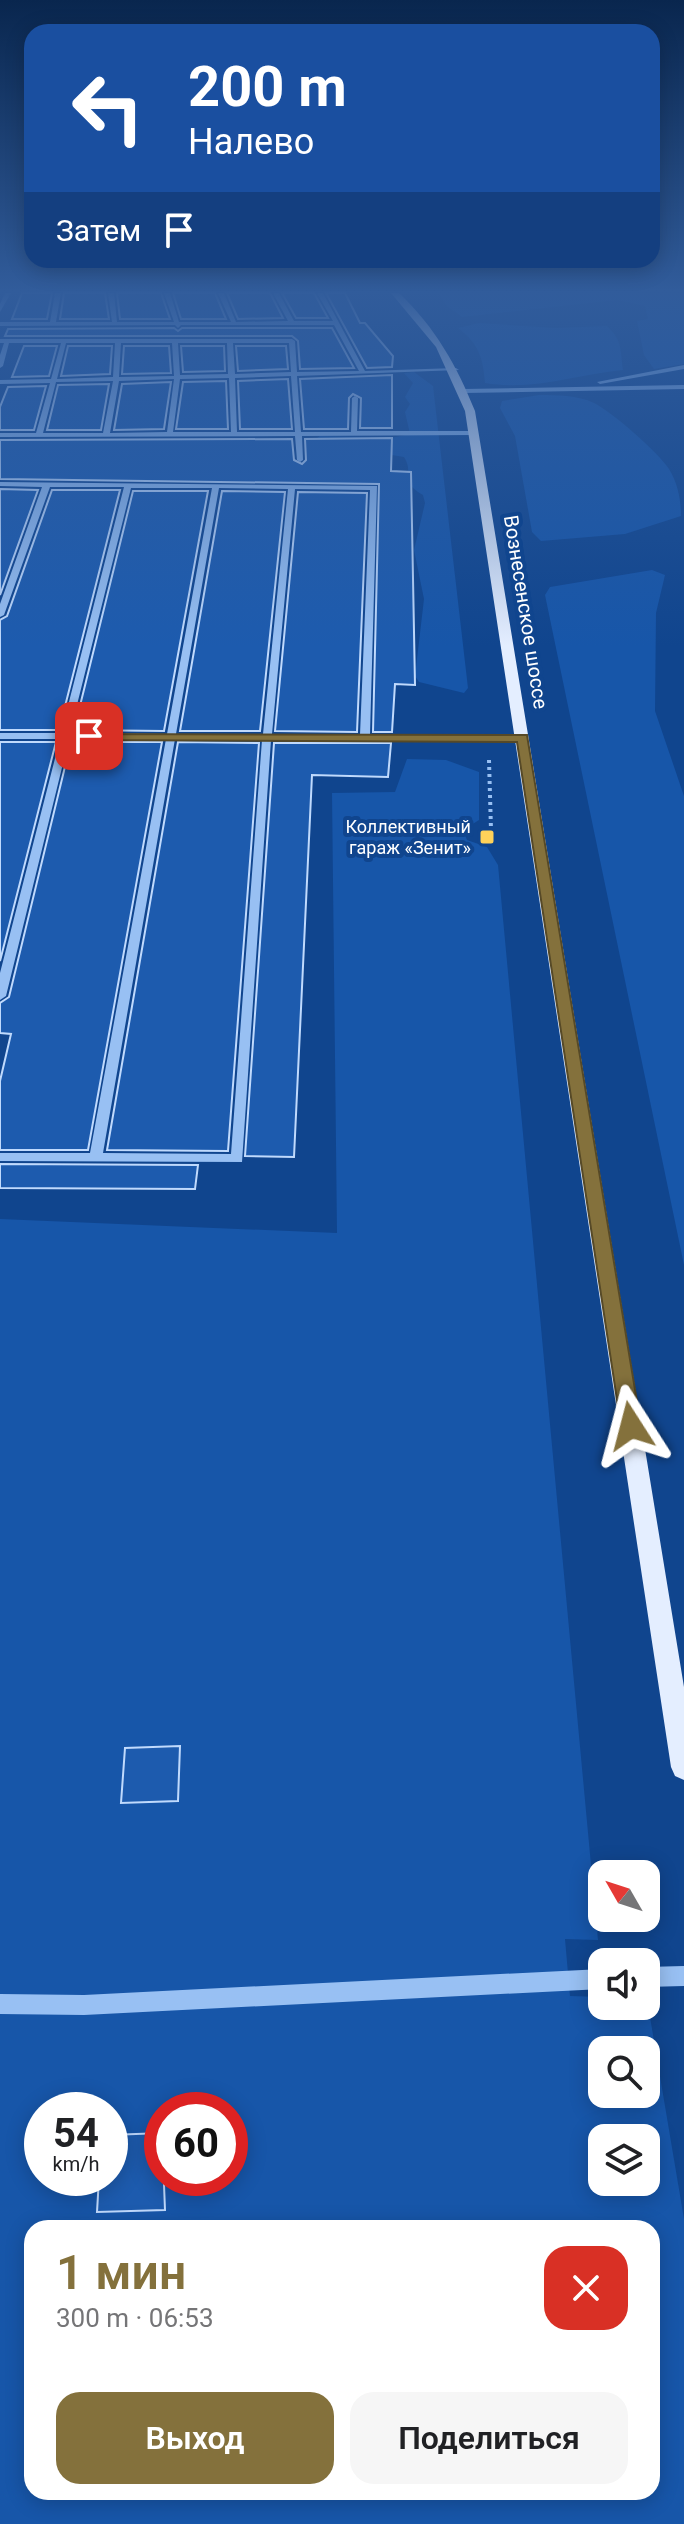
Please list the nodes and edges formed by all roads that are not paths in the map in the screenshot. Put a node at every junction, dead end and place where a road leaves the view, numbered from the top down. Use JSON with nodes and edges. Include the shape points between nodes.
{"nodes":[{"id":1,"x":46,"y":411,"type":"edge"},
{"id":2,"x":110,"y":411,"type":"edge"},
{"id":3,"x":173,"y":411,"type":"edge"},
{"id":4,"x":234,"y":411,"type":"edge"},
{"id":5,"x":297,"y":411,"type":"edge"},
{"id":6,"x":355,"y":411,"type":"edge"},
{"id":7,"x":468,"y":411,"type":"edge"},
{"id":8,"x":234,"y":432,"type":"junction"},
{"id":9,"x":170,"y":433,"type":"junction"},
{"id":10,"x":298,"y":433,"type":"junction"},
{"id":11,"x":354,"y":433,"type":"junction"},
{"id":12,"x":474,"y":433,"type":"junction"},
{"id":13,"x":39,"y":434,"type":"junction"},
{"id":14,"x":106,"y":434,"type":"junction"},
{"id":15,"x":0,"y":435,"type":"edge"},
{"id":16,"x":300,"y":460,"type":"dead end"},
{"id":17,"x":0,"y":484,"type":"edge"},
{"id":18,"x":47,"y":484,"type":"junction"},
{"id":19,"x":128,"y":484,"type":"junction"},
{"id":20,"x":216,"y":485,"type":"junction"},
{"id":21,"x":292,"y":486,"type":"junction"},
{"id":22,"x":0,"y":615,"type":"edge"},
{"id":23,"x":0,"y":736,"type":"edge"},
{"id":24,"x":62,"y":736,"type":"junction"},
{"id":25,"x":169,"y":737,"type":"junction"},
{"id":26,"x":267,"y":737,"type":"junction"},
{"id":27,"x":365,"y":737,"type":"junction"},
{"id":28,"x":523,"y":738,"type":"junction"},
{"id":29,"x":0,"y":996,"type":"edge"},
{"id":30,"x":0,"y":1157,"type":"edge"},
{"id":31,"x":96,"y":1158,"type":"junction"},
{"id":32,"x":684,"y":1767,"type":"edge"},
{"id":33,"x":684,"y":1976,"type":"edge"},
{"id":34,"x":660,"y":1977,"type":"edge"},
{"id":35,"x":588,"y":1980,"type":"edge"},
{"id":36,"x":0,"y":2004,"type":"edge"}],
"edges":[{"from":1,"to":13,"type":"lane"},
{"from":2,"to":14,"type":"lane"},
{"from":3,"to":9,"type":"lane"},
{"from":4,"to":8,"type":"lane"},
{"from":5,"to":10,"type":"lane"},
{"from":6,"to":11,"type":"lane"},
{"from":7,"to":12,"type":"main road","name":"Вознесенское шоссе"},
{"from":8,"to":9,"type":"lane"},
{"from":8,"to":10,"type":"lane"},
{"from":9,"to":14,"type":"lane"},
{"from":10,"to":11,"type":"lane"},
{"from":10,"to":16,"type":"lane"},
{"from":11,"to":12,"type":"lane"},
{"from":12,"to":28,"type":"main road","name":"Вознесенское шоссе"},
{"from":13,"to":14,"type":"lane"},
{"from":13,"to":15,"type":"lane"},
{"from":17,"to":18,"type":"lane"},
{"from":18,"to":19,"type":"lane"},
{"from":18,"to":22,"type":"lane"},
{"from":19,"to":20,"type":"lane"},
{"from":19,"to":24,"type":"lane"},
{"from":20,"to":21,"type":"lane"},
{"from":20,"to":25,"type":"lane"},
{"from":21,"to":26,"type":"lane"},
{"from":21,"to":27,"type":"lane","via":[[374,488]]},
{"from":23,"to":24,"type":"lane"},
{"from":24,"to":25,"type":"lane"},
{"from":24,"to":29,"type":"lane"},
{"from":25,"to":26,"type":"lane"},
{"from":25,"to":31,"type":"lane"},
{"from":26,"to":27,"type":"lane"},
{"from":26,"to":31,"type":"lane","via":[[237,1159]]},
{"from":27,"to":28,"type":"lane"},
{"from":28,"to":32,"type":"main road","name":"Вознесенское шоссе"},
{"from":30,"to":31,"type":"lane"},
{"from":33,"to":34,"type":"lane"},
{"from":35,"to":36,"type":"lane","via":[[84,2005]]}]}
